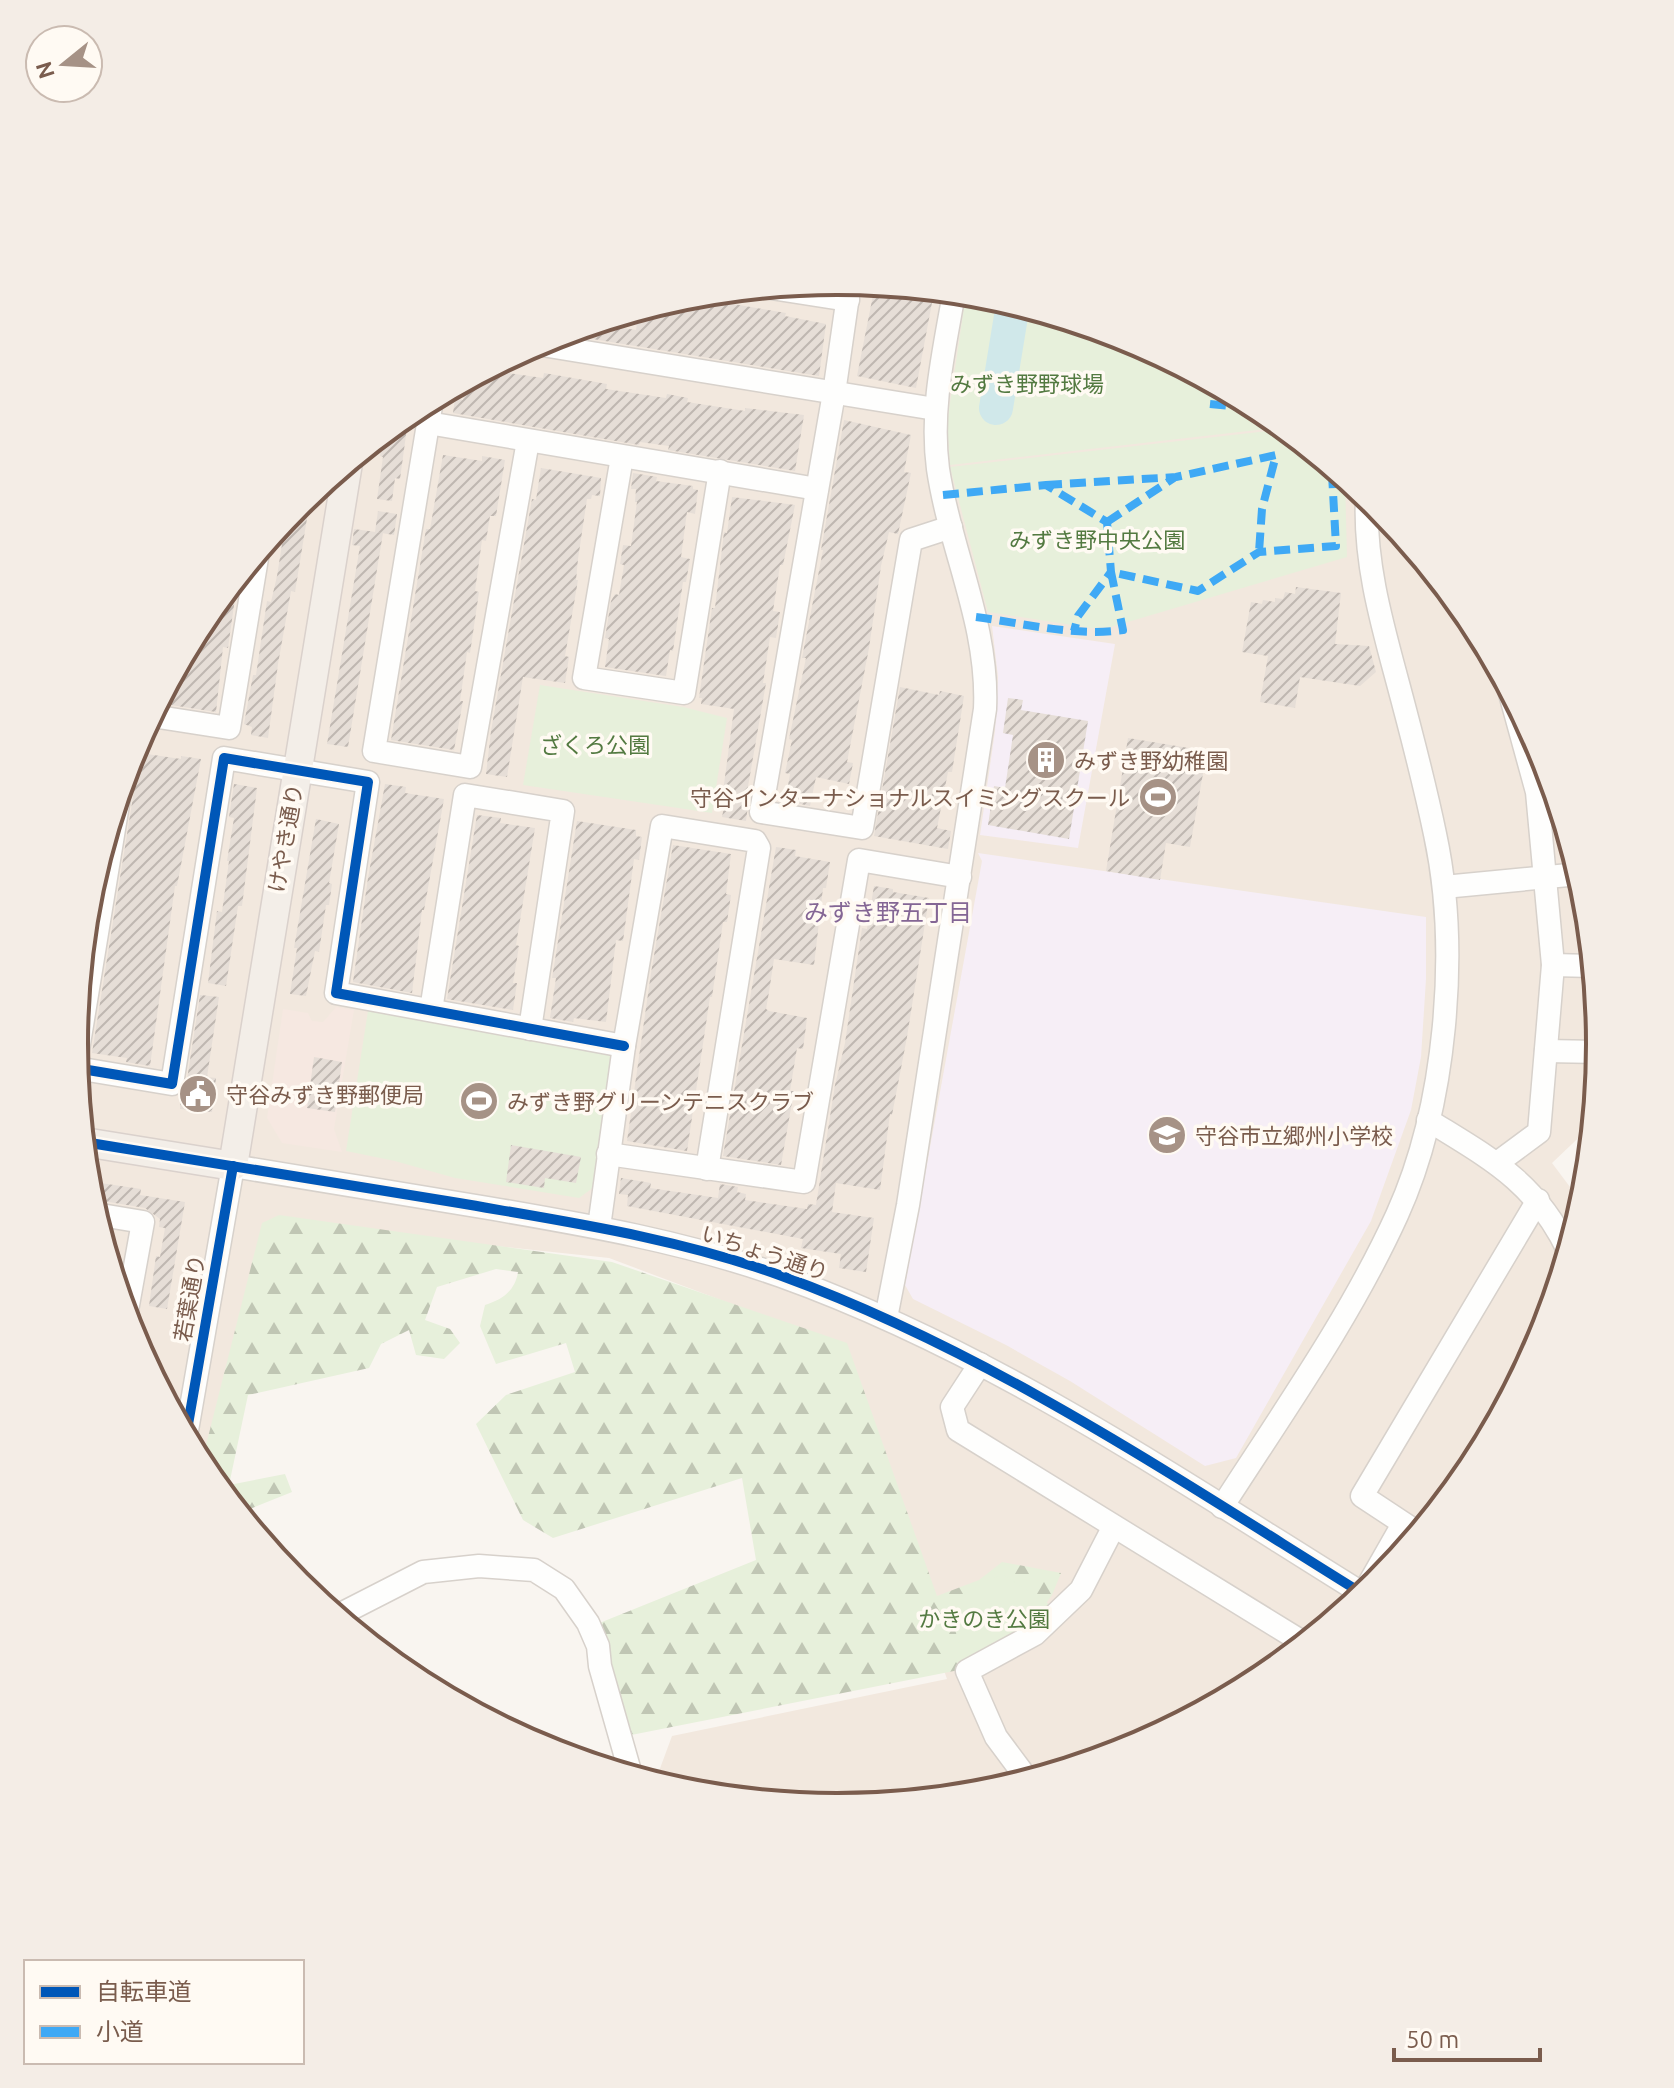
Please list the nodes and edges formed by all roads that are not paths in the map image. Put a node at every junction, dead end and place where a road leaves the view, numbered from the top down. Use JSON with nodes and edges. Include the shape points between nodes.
{"nodes":[{"id":1,"x":848,"y":295,"type":"edge"},
{"id":2,"x":952,"y":304,"type":"edge"},
{"id":3,"x":561,"y":348,"type":"edge"},
{"id":4,"x":834,"y":393,"type":"junction"},
{"id":5,"x":935,"y":409,"type":"junction"},
{"id":6,"x":429,"y":416,"type":"edge"},
{"id":7,"x":428,"y":423,"type":"junction"},
{"id":8,"x":528,"y":441,"type":"junction"},
{"id":9,"x":622,"y":457,"type":"junction"},
{"id":10,"x":720,"y":471,"type":"junction"},
{"id":11,"x":345,"y":479,"type":"edge"},
{"id":12,"x":817,"y":489,"type":"junction"},
{"id":13,"x":1366,"y":513,"type":"edge"},
{"id":14,"x":951,"y":527,"type":"junction"},
{"id":15,"x":254,"y":574,"type":"edge"},
{"id":16,"x":163,"y":718,"type":"edge"},
{"id":17,"x":297,"y":769,"type":"junction"},
{"id":18,"x":1545,"y":801,"type":"edge"},
{"id":19,"x":1566,"y":876,"type":"edge"},
{"id":20,"x":960,"y":877,"type":"junction"},
{"id":21,"x":1546,"y":878,"type":"junction"},
{"id":22,"x":1444,"y":887,"type":"junction"},
{"id":23,"x":104,"y":890,"type":"edge"},
{"id":24,"x":93,"y":957,"type":"edge"},
{"id":25,"x":1553,"y":965,"type":"junction"},
{"id":26,"x":1582,"y":966,"type":"edge"},
{"id":27,"x":431,"y":1010,"type":"junction"},
{"id":28,"x":530,"y":1029,"type":"junction"},
{"id":29,"x":624,"y":1046,"type":"junction"},
{"id":30,"x":1546,"y":1051,"type":"junction"},
{"id":31,"x":1586,"y":1052,"type":"edge"},
{"id":32,"x":89,"y":1070,"type":"edge"},
{"id":33,"x":1428,"y":1120,"type":"junction"},
{"id":34,"x":94,"y":1144,"type":"edge"},
{"id":35,"x":608,"y":1154,"type":"junction"},
{"id":36,"x":1497,"y":1163,"type":"junction"},
{"id":37,"x":233,"y":1166,"type":"junction"},
{"id":38,"x":707,"y":1169,"type":"junction"},
{"id":39,"x":1538,"y":1200,"type":"junction"},
{"id":40,"x":109,"y":1216,"type":"edge"},
{"id":41,"x":599,"y":1227,"type":"junction"},
{"id":42,"x":1560,"y":1237,"type":"edge"},
{"id":43,"x":130,"y":1292,"type":"edge"},
{"id":44,"x":886,"y":1318,"type":"junction"},
{"id":45,"x":980,"y":1364,"type":"junction"},
{"id":46,"x":189,"y":1419,"type":"edge"},
{"id":47,"x":1222,"y":1507,"type":"junction"},
{"id":48,"x":1113,"y":1528,"type":"junction"},
{"id":49,"x":1408,"y":1528,"type":"edge"},
{"id":50,"x":1352,"y":1588,"type":"edge"},
{"id":51,"x":347,"y":1611,"type":"edge"},
{"id":52,"x":1294,"y":1637,"type":"edge"},
{"id":53,"x":627,"y":1762,"type":"edge"},
{"id":54,"x":1020,"y":1770,"type":"edge"}],
"edges":[{"from":1,"to":4,"type":"street"},
{"from":2,"to":5,"type":"street"},
{"from":3,"to":4,"type":"street"},
{"from":4,"to":5,"type":"street"},
{"from":4,"to":12,"type":"street"},
{"from":5,"to":14,"type":"street","via":[[938,468]]},
{"from":6,"to":7,"type":"street"},
{"from":7,"to":8,"type":"street"},
{"from":7,"to":8,"type":"street","via":[[374,751],[470,767]]},
{"from":8,"to":9,"type":"street"},
{"from":9,"to":10,"type":"street"},
{"from":9,"to":10,"type":"street","via":[[584,678],[684,693]]},
{"from":10,"to":12,"type":"street"},
{"from":11,"to":17,"type":"main road","name":"けやき通り"},
{"from":12,"to":14,"type":"street","via":[[761,812],[862,828],[911,540]]},
{"from":13,"to":22,"type":"street","via":[[1372,572]]},
{"from":14,"to":20,"type":"street","via":[[987,675]]},
{"from":15,"to":16,"type":"street","via":[[229,728]]},
{"from":17,"to":27,"type":"street","via":[[368,782],[336,993]]},
{"from":17,"to":32,"type":"street","via":[[224,758],[172,1084]]},
{"from":17,"to":37,"type":"main road","name":"けやき通り"},
{"from":18,"to":21,"type":"street"},
{"from":19,"to":21,"type":"street"},
{"from":20,"to":38,"type":"street","via":[[859,860],[804,1182]]},
{"from":20,"to":44,"type":"street"},
{"from":21,"to":22,"type":"street"},
{"from":21,"to":25,"type":"street"},
{"from":22,"to":33,"type":"street","via":[[1443,1030]]},
{"from":23,"to":24,"type":"street"},
{"from":25,"to":26,"type":"street"},
{"from":25,"to":30,"type":"street"},
{"from":27,"to":28,"type":"street"},
{"from":27,"to":28,"type":"street","via":[[465,795],[563,811]]},
{"from":28,"to":29,"type":"street"},
{"from":29,"to":35,"type":"street"},
{"from":29,"to":38,"type":"street","via":[[662,826],[755,841],[759,848]]},
{"from":30,"to":31,"type":"street"},
{"from":30,"to":36,"type":"street","via":[[1539,1132]]},
{"from":33,"to":36,"type":"street"},
{"from":33,"to":47,"type":"street","via":[[1397,1214],[1369,1269]]},
{"from":34,"to":37,"type":"main road","name":"いちょう通り"},
{"from":35,"to":38,"type":"street"},
{"from":35,"to":41,"type":"street"},
{"from":36,"to":39,"type":"street"},
{"from":37,"to":41,"type":"street","name":"いちょう通り"},
{"from":37,"to":46,"type":"street","name":"若葉通り"},
{"from":39,"to":42,"type":"street"},
{"from":39,"to":49,"type":"street","via":[[1362,1496]]},
{"from":40,"to":43,"type":"street","via":[[143,1222]]},
{"from":41,"to":44,"type":"street","name":"いちょう通り","via":[[779,1275]]},
{"from":44,"to":45,"type":"street","name":"いちょう通り"},
{"from":45,"to":47,"type":"street","name":"いちょう通り"},
{"from":45,"to":48,"type":"street","via":[[952,1407],[958,1430]]},
{"from":47,"to":50,"type":"street","name":"いちょう通り"},
{"from":48,"to":52,"type":"street"},
{"from":48,"to":54,"type":"street","via":[[1081,1590],[1035,1634],[967,1671],[996,1737]]},
{"from":51,"to":53,"type":"street","via":[[423,1572],[479,1566],[534,1570],[564,1589],[588,1623]]}]}
